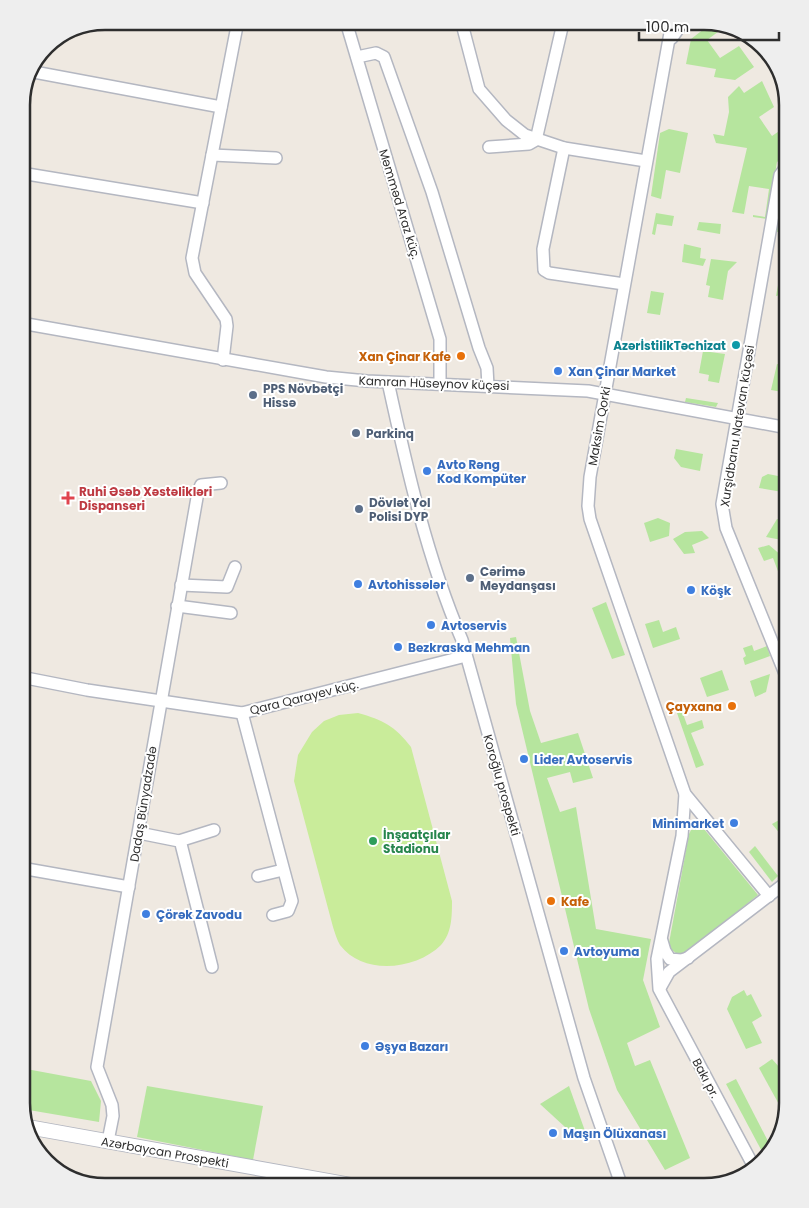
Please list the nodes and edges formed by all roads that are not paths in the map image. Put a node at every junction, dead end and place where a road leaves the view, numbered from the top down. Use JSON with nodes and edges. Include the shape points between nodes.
{"nodes":[{"id":1,"x":236,"y":30,"type":"edge"},
{"id":2,"x":349,"y":30,"type":"edge"},
{"id":3,"x":464,"y":30,"type":"edge"},
{"id":4,"x":560,"y":30,"type":"edge"},
{"id":5,"x":671,"y":30,"type":"edge"},
{"id":6,"x":678,"y":30,"type":"edge"},
{"id":7,"x":668,"y":46,"type":"junction"},
{"id":8,"x":357,"y":57,"type":"junction"},
{"id":9,"x":38,"y":73,"type":"edge"},
{"id":10,"x":221,"y":107,"type":"junction"},
{"id":11,"x":536,"y":140,"type":"junction"},
{"id":12,"x":489,"y":148,"type":"dead end"},
{"id":13,"x":564,"y":148,"type":"junction"},
{"id":14,"x":212,"y":155,"type":"junction"},
{"id":15,"x":276,"y":158,"type":"dead end"},
{"id":16,"x":646,"y":161,"type":"junction"},
{"id":17,"x":30,"y":174,"type":"edge"},
{"id":18,"x":779,"y":181,"type":"edge"},
{"id":19,"x":203,"y":203,"type":"junction"},
{"id":20,"x":624,"y":284,"type":"junction"},
{"id":21,"x":30,"y":326,"type":"edge"},
{"id":22,"x":222,"y":360,"type":"junction"},
{"id":23,"x":388,"y":382,"type":"junction"},
{"id":24,"x":440,"y":384,"type":"junction"},
{"id":25,"x":488,"y":386,"type":"junction"},
{"id":26,"x":606,"y":394,"type":"junction"},
{"id":27,"x":737,"y":418,"type":"junction"},
{"id":28,"x":779,"y":426,"type":"edge"},
{"id":29,"x":220,"y":483,"type":"dead end"},
{"id":30,"x":235,"y":567,"type":"dead end"},
{"id":31,"x":181,"y":585,"type":"junction"},
{"id":32,"x":177,"y":606,"type":"junction"},
{"id":33,"x":230,"y":613,"type":"dead end"},
{"id":34,"x":466,"y":656,"type":"junction"},
{"id":35,"x":779,"y":660,"type":"edge"},
{"id":36,"x":30,"y":679,"type":"edge"},
{"id":37,"x":160,"y":702,"type":"junction"},
{"id":38,"x":242,"y":713,"type":"junction"},
{"id":39,"x":685,"y":794,"type":"junction"},
{"id":40,"x":710,"y":827,"type":"junction"},
{"id":41,"x":214,"y":830,"type":"dead end"},
{"id":42,"x":139,"y":833,"type":"junction"},
{"id":43,"x":682,"y":836,"type":"junction"},
{"id":44,"x":179,"y":841,"type":"junction"},
{"id":45,"x":30,"y":870,"type":"edge"},
{"id":46,"x":283,"y":870,"type":"junction"},
{"id":47,"x":258,"y":876,"type":"dead end"},
{"id":48,"x":130,"y":887,"type":"junction"},
{"id":49,"x":779,"y":888,"type":"edge"},
{"id":50,"x":769,"y":896,"type":"junction"},
{"id":51,"x":273,"y":915,"type":"dead end"},
{"id":52,"x":661,"y":939,"type":"junction"},
{"id":53,"x":690,"y":957,"type":"junction"},
{"id":54,"x":212,"y":967,"type":"dead end"},
{"id":55,"x":659,"y":989,"type":"junction"},
{"id":56,"x":35,"y":1128,"type":"edge"},
{"id":57,"x":108,"y":1141,"type":"junction"},
{"id":58,"x":751,"y":1162,"type":"edge"},
{"id":59,"x":312,"y":1178,"type":"edge"},
{"id":60,"x":619,"y":1178,"type":"edge"}],
"edges":[{"from":1,"to":10,"type":"street"},
{"from":2,"to":8,"type":"street","name":"Məmməd Araz küç."},
{"from":3,"to":11,"type":"street","via":[[479,89],[506,120]]},
{"from":4,"to":11,"type":"street"},
{"from":5,"to":7,"type":"street","name":"Maksim Qorki"},
{"from":6,"to":7,"type":"street"},
{"from":7,"to":16,"type":"street","name":"Maksim Qorki"},
{"from":8,"to":24,"type":"street","name":"Məmməd Araz küç.","via":[[440,339]]},
{"from":8,"to":25,"type":"street","via":[[376,53],[384,57],[432,192],[487,368]]},
{"from":9,"to":10,"type":"street"},
{"from":10,"to":14,"type":"street"},
{"from":11,"to":12,"type":"street","via":[[529,144]]},
{"from":11,"to":13,"type":"street"},
{"from":13,"to":16,"type":"street"},
{"from":13,"to":20,"type":"street","via":[[543,249],[544,270]]},
{"from":14,"to":15,"type":"street"},
{"from":14,"to":19,"type":"street"},
{"from":16,"to":20,"type":"street","name":"Maksim Qorki"},
{"from":17,"to":19,"type":"street"},
{"from":18,"to":27,"type":"street","name":"Xurşidbanu Natəvan küçəsi"},
{"from":19,"to":22,"type":"street","via":[[193,267],[226,319]]},
{"from":20,"to":26,"type":"street","name":"Maksim Qorki"},
{"from":21,"to":22,"type":"street","name":"Kamran Hüseynov küçəsi"},
{"from":22,"to":23,"type":"street","name":"Kamran Hüseynov küçəsi","via":[[326,377]]},
{"from":23,"to":24,"type":"street","name":"Kamran Hüseynov küçəsi"},
{"from":23,"to":34,"type":"street","name":"Koroğlu prospekti","via":[[407,468],[448,607]]},
{"from":24,"to":25,"type":"street","name":"Kamran Hüseynov küçəsi"},
{"from":25,"to":26,"type":"street","name":"Kamran Hüseynov küçəsi","via":[[572,389]]},
{"from":26,"to":27,"type":"street","name":"Kamran Hüseynov küçəsi"},
{"from":26,"to":39,"type":"street","name":"Maksim Qorki","via":[[588,492],[590,519]]},
{"from":27,"to":28,"type":"street","name":"Kamran Hüseynov küçəsi"},
{"from":27,"to":35,"type":"street","name":"Xurşidbanu Natəvan küçəsi","via":[[722,496],[723,516]]},
{"from":29,"to":31,"type":"street","name":"Dadaş Bünyadzadə","via":[[200,485]]},
{"from":30,"to":31,"type":"street","via":[[227,587]]},
{"from":31,"to":32,"type":"street","name":"Dadaş Bünyadzadə"},
{"from":32,"to":33,"type":"street"},
{"from":32,"to":37,"type":"street","name":"Dadaş Bünyadzadə"},
{"from":34,"to":38,"type":"street","name":"Qara Qarayev küç."},
{"from":34,"to":60,"type":"street","name":"Koroğlu prospekti","via":[[584,1078]]},
{"from":36,"to":37,"type":"street","name":"Qara Qarayev küç."},
{"from":37,"to":38,"type":"street","name":"Qara Qarayev küç."},
{"from":37,"to":42,"type":"street","name":"Dadaş Bünyadzadə"},
{"from":38,"to":46,"type":"street"},
{"from":39,"to":40,"type":"street"},
{"from":39,"to":43,"type":"street"},
{"from":40,"to":43,"type":"street","via":[[704,823],[693,824]]},
{"from":40,"to":50,"type":"street"},
{"from":41,"to":44,"type":"street"},
{"from":42,"to":44,"type":"street"},
{"from":42,"to":48,"type":"street","name":"Dadaş Bünyadzadə"},
{"from":43,"to":52,"type":"street"},
{"from":44,"to":54,"type":"street"},
{"from":45,"to":48,"type":"street"},
{"from":46,"to":47,"type":"street"},
{"from":46,"to":51,"type":"street","via":[[292,901],[288,911]]},
{"from":48,"to":57,"type":"street","name":"Dadaş Bünyadzadə","via":[[97,1067],[112,1105]]},
{"from":49,"to":50,"type":"street"},
{"from":50,"to":53,"type":"street"},
{"from":52,"to":53,"type":"street","via":[[670,958]]},
{"from":52,"to":55,"type":"street"},
{"from":53,"to":55,"type":"street","via":[[665,976]]},
{"from":55,"to":58,"type":"street","name":"Bakı pr."},
{"from":56,"to":57,"type":"street","name":"Azərbaycan Prospekti"},
{"from":57,"to":59,"type":"street","name":"Azərbaycan Prospekti"}]}
